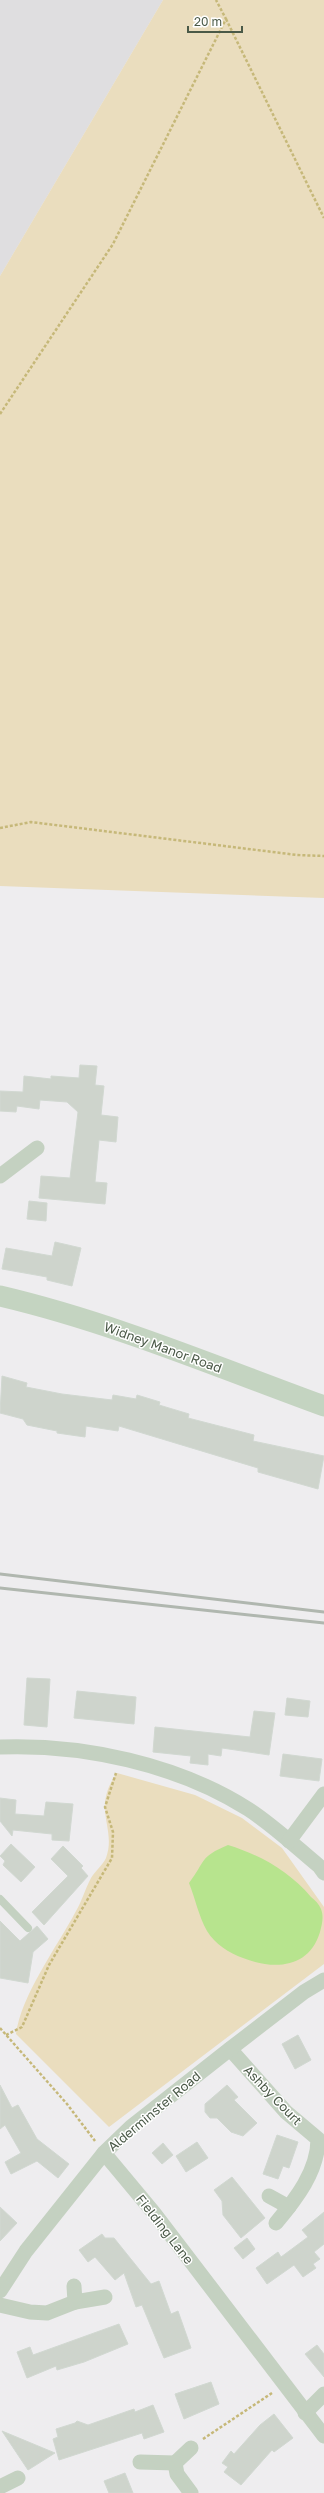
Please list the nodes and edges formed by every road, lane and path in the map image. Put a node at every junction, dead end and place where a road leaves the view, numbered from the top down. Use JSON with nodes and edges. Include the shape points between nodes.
{"nodes":[{"id":1,"x":216,"y":0,"type":"edge"},
{"id":2,"x":226,"y":19,"type":"junction"},
{"id":3,"x":324,"y":218,"type":"edge"},
{"id":4,"x":0,"y":414,"type":"edge"},
{"id":5,"x":0,"y":828,"type":"edge"},
{"id":6,"x":324,"y":856,"type":"edge"},
{"id":7,"x":37,"y":1148,"type":"dead end"},
{"id":8,"x":0,"y":1176,"type":"edge"},
{"id":9,"x":0,"y":1296,"type":"edge"},
{"id":10,"x":324,"y":1406,"type":"edge"},
{"id":11,"x":0,"y":1747,"type":"edge"},
{"id":12,"x":121,"y":1757,"type":"junction"},
{"id":13,"x":324,"y":1794,"type":"edge"},
{"id":14,"x":289,"y":1841,"type":"junction"},
{"id":15,"x":324,"y":1873,"type":"edge"},
{"id":16,"x":0,"y":1899,"type":"edge"},
{"id":17,"x":28,"y":1928,"type":"dead end"},
{"id":18,"x":324,"y":1980,"type":"edge"},
{"id":19,"x":0,"y":2028,"type":"edge"},
{"id":20,"x":6,"y":2035,"type":"junction"},
{"id":21,"x":230,"y":2049,"type":"junction"},
{"id":22,"x":321,"y":2139,"type":"edge"},
{"id":23,"x":104,"y":2153,"type":"junction"},
{"id":24,"x":269,"y":2196,"type":"dead end"},
{"id":25,"x":289,"y":2207,"type":"junction"},
{"id":26,"x":276,"y":2223,"type":"dead end"},
{"id":27,"x":74,"y":2286,"type":"dead end"},
{"id":28,"x":0,"y":2291,"type":"edge"},
{"id":29,"x":105,"y":2297,"type":"dead end"},
{"id":30,"x":75,"y":2302,"type":"junction"},
{"id":31,"x":0,"y":2305,"type":"edge"},
{"id":32,"x":283,"y":2384,"type":"junction"},
{"id":33,"x":324,"y":2394,"type":"edge"},
{"id":34,"x":305,"y":2412,"type":"junction"},
{"id":35,"x":324,"y":2436,"type":"edge"},
{"id":36,"x":191,"y":2448,"type":"joint"},
{"id":37,"x":140,"y":2462,"type":"dead end"},
{"id":38,"x":175,"y":2463,"type":"junction"},
{"id":39,"x":18,"y":2478,"type":"dead end"},
{"id":40,"x":0,"y":2487,"type":"edge"},
{"id":41,"x":191,"y":2493,"type":"edge"}],
"edges":[{"from":1,"to":2,"type":"path"},
{"from":2,"to":3,"type":"path"},
{"from":2,"to":4,"type":"path","via":[[113,244]]},
{"from":5,"to":6,"type":"path","via":[[31,822],[297,855]]},
{"from":7,"to":8,"type":"street"},
{"from":9,"to":10,"type":"street","name":"Widney Manor Road","via":[[111,1328]]},
{"from":11,"to":12,"type":"street","via":[[24,1746]]},
{"from":12,"to":14,"type":"street","via":[[196,1780],[248,1808]]},
{"from":12,"to":20,"type":"path","via":[[105,1807],[113,1832],[112,1858],[49,1965],[22,2027]]},
{"from":13,"to":14,"type":"street"},
{"from":14,"to":15,"type":"street"},
{"from":16,"to":17,"type":"lane"},
{"from":18,"to":21,"type":"street","name":"Alderminster Road","via":[[304,1992]]},
{"from":19,"to":20,"type":"path"},
{"from":20,"to":23,"type":"path","via":[[67,2104]]},
{"from":21,"to":22,"type":"street","name":"Ashby Court","via":[[286,2112]]},
{"from":21,"to":23,"type":"street","name":"Alderminster Road","via":[[131,2127]]},
{"from":22,"to":25,"type":"street","name":"Ashby Court","via":[[318,2156]]},
{"from":23,"to":28,"type":"street","name":"Alderminster Road","via":[[26,2251]]},
{"from":23,"to":32,"type":"street","name":"Fielding Lane","via":[[163,2224]]},
{"from":24,"to":25,"type":"street"},
{"from":25,"to":26,"type":"street","name":"Ashby Court"},
{"from":27,"to":30,"type":"street"},
{"from":29,"to":30,"type":"street"},
{"from":30,"to":31,"type":"street","via":[[48,2313]]},
{"from":32,"to":34,"type":"street","name":"Fielding Lane"},
{"from":32,"to":36,"type":"path"},
{"from":33,"to":34,"type":"street"},
{"from":34,"to":35,"type":"street","name":"Fielding Lane"},
{"from":36,"to":38,"type":"street"},
{"from":37,"to":38,"type":"street"},
{"from":38,"to":41,"type":"street","via":[[177,2474]]},
{"from":39,"to":40,"type":"street"}]}
